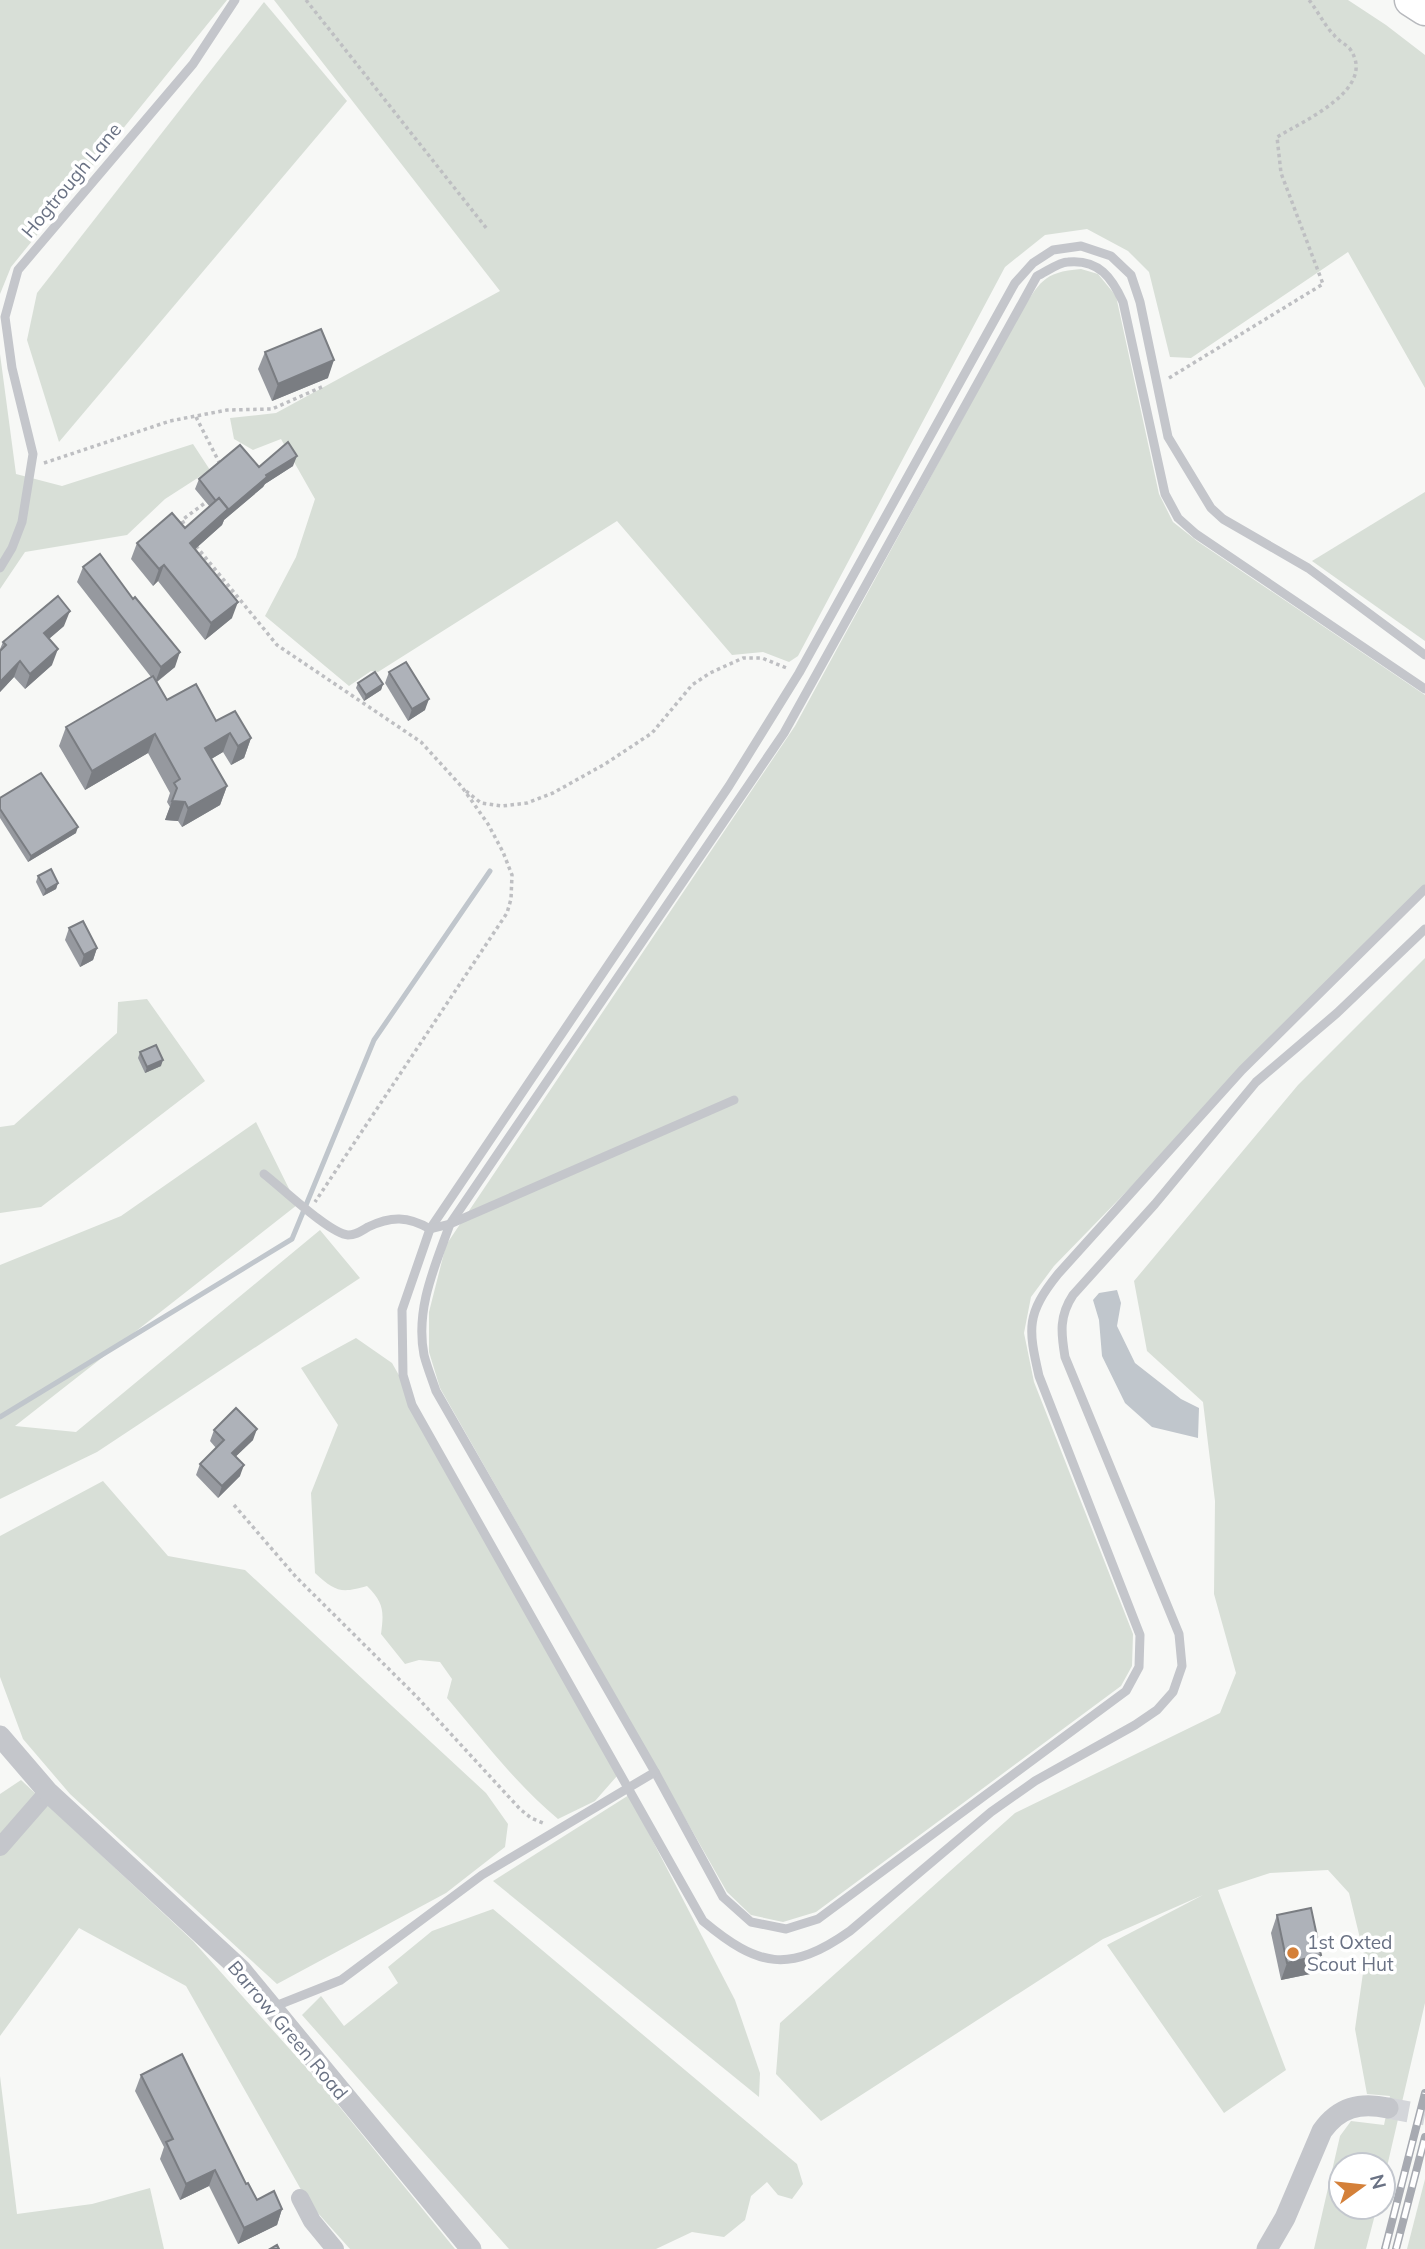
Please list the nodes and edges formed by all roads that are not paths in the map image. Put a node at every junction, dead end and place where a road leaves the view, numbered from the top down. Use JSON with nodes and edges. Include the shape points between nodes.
{"nodes":[{"id":1,"x":235,"y":0,"type":"edge"},
{"id":2,"x":1411,"y":0,"type":"edge"},
{"id":3,"x":1425,"y":9,"type":"edge"},
{"id":4,"x":0,"y":568,"type":"edge"},
{"id":5,"x":1425,"y":655,"type":"edge"},
{"id":6,"x":1425,"y":689,"type":"edge"},
{"id":7,"x":1425,"y":889,"type":"edge"},
{"id":8,"x":1425,"y":929,"type":"edge"},
{"id":9,"x":734,"y":1100,"type":"dead end"},
{"id":10,"x":264,"y":1174,"type":"dead end"},
{"id":11,"x":450,"y":1224,"type":"junction"},
{"id":12,"x":430,"y":1229,"type":"junction"},
{"id":13,"x":0,"y":1736,"type":"edge"},
{"id":14,"x":655,"y":1772,"type":"junction"},
{"id":15,"x":627,"y":1788,"type":"junction"},
{"id":16,"x":48,"y":1792,"type":"junction"},
{"id":17,"x":0,"y":1847,"type":"edge"},
{"id":18,"x":272,"y":2008,"type":"junction"},
{"id":19,"x":1388,"y":2108,"type":"tunnel mouth"},
{"id":20,"x":300,"y":2198,"type":"dead end"},
{"id":21,"x":334,"y":2249,"type":"edge"},
{"id":22,"x":471,"y":2249,"type":"edge"},
{"id":23,"x":1267,"y":2249,"type":"edge"}],
"edges":[{"from":1,"to":4,"type":"lane","name":"Hogtrough Lane","via":[[193,64],[18,270],[5,317],[33,454],[22,522]]},
{"from":2,"to":3,"type":"highway"},
{"from":5,"to":12,"type":"lane","via":[[1308,568],[1211,508],[1168,437],[1131,275],[1111,256],[1081,246],[1053,250],[1033,262],[1014,283],[799,673],[729,786]]},
{"from":6,"to":11,"type":"lane","via":[[1178,518],[1165,494],[1123,302],[1112,278],[1094,265],[1067,261],[1037,276],[784,733]]},
{"from":7,"to":14,"type":"lane","via":[[1242,1070],[1038,1298],[1030,1335],[1039,1376],[1140,1635],[1139,1667],[1126,1691],[818,1919],[786,1929],[751,1922],[723,1897]]},
{"from":8,"to":15,"type":"lane","via":[[1256,1082],[1065,1307],[1061,1326],[1065,1357],[1179,1634],[1182,1666],[1173,1692],[1157,1710],[991,1812],[832,1944],[811,1955],[783,1960],[757,1957],[729,1943],[703,1921]]},
{"from":9,"to":11,"type":"lane"},
{"from":10,"to":12,"type":"lane","via":[[337,1233],[356,1234],[401,1217]]},
{"from":11,"to":12,"type":"lane"},
{"from":11,"to":14,"type":"lane","via":[[422,1316],[424,1354],[436,1391]]},
{"from":12,"to":15,"type":"lane","via":[[402,1310],[403,1376],[411,1405]]},
{"from":13,"to":16,"type":"street","name":"Barrow Green Road"},
{"from":14,"to":15,"type":"lane"},
{"from":15,"to":18,"type":"lane","via":[[482,1875],[341,1980]]},
{"from":16,"to":17,"type":"street"},
{"from":16,"to":18,"type":"street","name":"Barrow Green Road","via":[[241,1970]]},
{"from":18,"to":22,"type":"street","name":"Barrow Green Road"},
{"from":19,"to":23,"type":"street","via":[[1351,2107],[1328,2122]]},
{"from":20,"to":21,"type":"street"}]}
